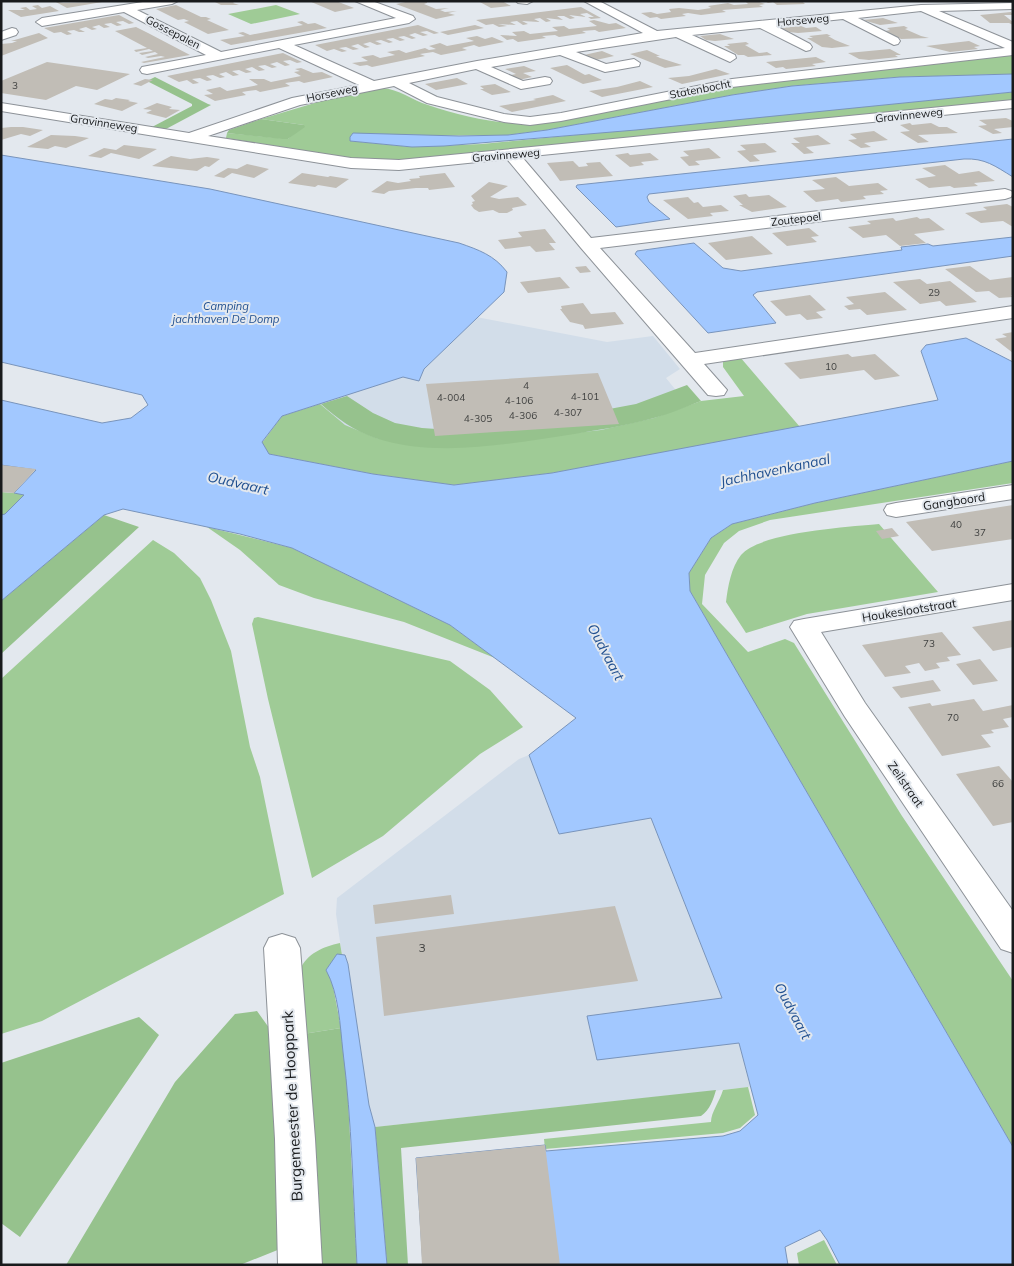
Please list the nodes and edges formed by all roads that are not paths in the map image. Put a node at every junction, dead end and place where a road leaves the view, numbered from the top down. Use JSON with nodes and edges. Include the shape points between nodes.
{"nodes":[{"id":1,"x":172,"y":1,"type":"edge"},
{"id":2,"x":361,"y":1,"type":"edge"},
{"id":3,"x":522,"y":1,"type":"edge"},
{"id":4,"x":527,"y":1,"type":"edge"},
{"id":5,"x":590,"y":1,"type":"edge"},
{"id":6,"x":910,"y":1,"type":"edge"},
{"id":7,"x":1013,"y":6,"type":"edge"},
{"id":8,"x":921,"y":8,"type":"junction"},
{"id":9,"x":126,"y":9,"type":"junction"},
{"id":10,"x":386,"y":11,"type":"junction"},
{"id":11,"x":845,"y":16,"type":"junction"},
{"id":12,"x":42,"y":22,"type":"dead end"},
{"id":13,"x":762,"y":24,"type":"junction"},
{"id":14,"x":377,"y":26,"type":"junction"},
{"id":15,"x":677,"y":32,"type":"junction"},
{"id":16,"x":655,"y":35,"type":"junction"},
{"id":17,"x":894,"y":41,"type":"dead end"},
{"id":18,"x":281,"y":44,"type":"junction"},
{"id":19,"x":806,"y":47,"type":"dead end"},
{"id":20,"x":1013,"y":49,"type":"edge"},
{"id":21,"x":562,"y":51,"type":"junction"},
{"id":22,"x":219,"y":56,"type":"junction"},
{"id":23,"x":730,"y":58,"type":"dead end"},
{"id":24,"x":634,"y":63,"type":"dead end"},
{"id":25,"x":476,"y":65,"type":"junction"},
{"id":26,"x":147,"y":70,"type":"dead end"},
{"id":27,"x":396,"y":81,"type":"junction"},
{"id":28,"x":545,"y":81,"type":"dead end"},
{"id":29,"x":371,"y":85,"type":"junction"},
{"id":30,"x":1013,"y":104,"type":"edge"},
{"id":31,"x":1,"y":106,"type":"edge"},
{"id":32,"x":190,"y":136,"type":"junction"},
{"id":33,"x":512,"y":155,"type":"junction"},
{"id":34,"x":1005,"y":194,"type":"dead end"},
{"id":35,"x":587,"y":244,"type":"junction"},
{"id":36,"x":1013,"y":312,"type":"edge"},
{"id":37,"x":690,"y":360,"type":"junction"},
{"id":38,"x":716,"y":390,"type":"dead end"},
{"id":39,"x":1013,"y":492,"type":"edge"},
{"id":40,"x":896,"y":510,"type":"dead end"},
{"id":41,"x":1013,"y":592,"type":"edge"},
{"id":42,"x":804,"y":627,"type":"joint"},
{"id":43,"x":1013,"y":939,"type":"edge"},
{"id":44,"x":282,"y":948,"type":"dead end"},
{"id":45,"x":300,"y":1265,"type":"edge"}],
"edges":[{"from":1,"to":9,"type":"street","name":"Gossepalen"},
{"from":2,"to":10,"type":"street","name":"Gossepalen"},
{"from":3,"to":4,"type":"street"},
{"from":5,"to":16,"type":"street"},
{"from":6,"to":8,"type":"street","name":"Statenbocht"},
{"from":7,"to":8,"type":"street","name":"Horseweg"},
{"from":8,"to":11,"type":"street","name":"Horseweg"},
{"from":8,"to":20,"type":"street","name":"Statenbocht"},
{"from":9,"to":12,"type":"street","name":"Gossepalen"},
{"from":9,"to":22,"type":"street","name":"Gossepalen"},
{"from":10,"to":14,"type":"street","name":"Gossepalen","via":[[358,16]]},
{"from":10,"to":14,"type":"street","name":"Gossepalen","via":[[409,19]]},
{"from":11,"to":13,"type":"street","name":"Horseweg"},
{"from":11,"to":17,"type":"street","name":"Horseweg"},
{"from":13,"to":15,"type":"street","name":"Horseweg"},
{"from":13,"to":19,"type":"street","name":"Horseweg"},
{"from":14,"to":18,"type":"street","name":"Gossepalen"},
{"from":15,"to":16,"type":"street","name":"Horseweg"},
{"from":15,"to":23,"type":"street"},
{"from":16,"to":21,"type":"street","name":"Horseweg"},
{"from":18,"to":22,"type":"street","name":"Gossepalen"},
{"from":18,"to":29,"type":"street"},
{"from":20,"to":27,"type":"street","name":"Statenbocht","via":[[732,82],[530,121],[504,118],[432,100]]},
{"from":21,"to":24,"type":"street","via":[[605,68]]},
{"from":21,"to":25,"type":"street","name":"Horseweg"},
{"from":22,"to":26,"type":"street","name":"Gossepalen"},
{"from":25,"to":27,"type":"street","name":"Horseweg"},
{"from":25,"to":28,"type":"street","via":[[521,85]]},
{"from":27,"to":29,"type":"street","name":"Horseweg"},
{"from":29,"to":32,"type":"street","name":"Horseweg","via":[[297,101]]},
{"from":30,"to":33,"type":"street","name":"Gravinneweg"},
{"from":31,"to":32,"type":"street","name":"Gravinneweg"},
{"from":32,"to":33,"type":"street","name":"Gravinneweg","via":[[351,163],[399,165]]},
{"from":33,"to":35,"type":"street"},
{"from":34,"to":35,"type":"street","name":"Zoutepoel"},
{"from":35,"to":37,"type":"street"},
{"from":36,"to":37,"type":"street"},
{"from":37,"to":38,"type":"street"},
{"from":39,"to":40,"type":"street","name":"Gangboord"},
{"from":41,"to":42,"type":"street","name":"Houkeslootstraat"},
{"from":42,"to":43,"type":"street","name":"Zeilstraat","via":[[855,710]]},
{"from":44,"to":45,"type":"street","name":"Burgemeester de Hooppark"}]}
